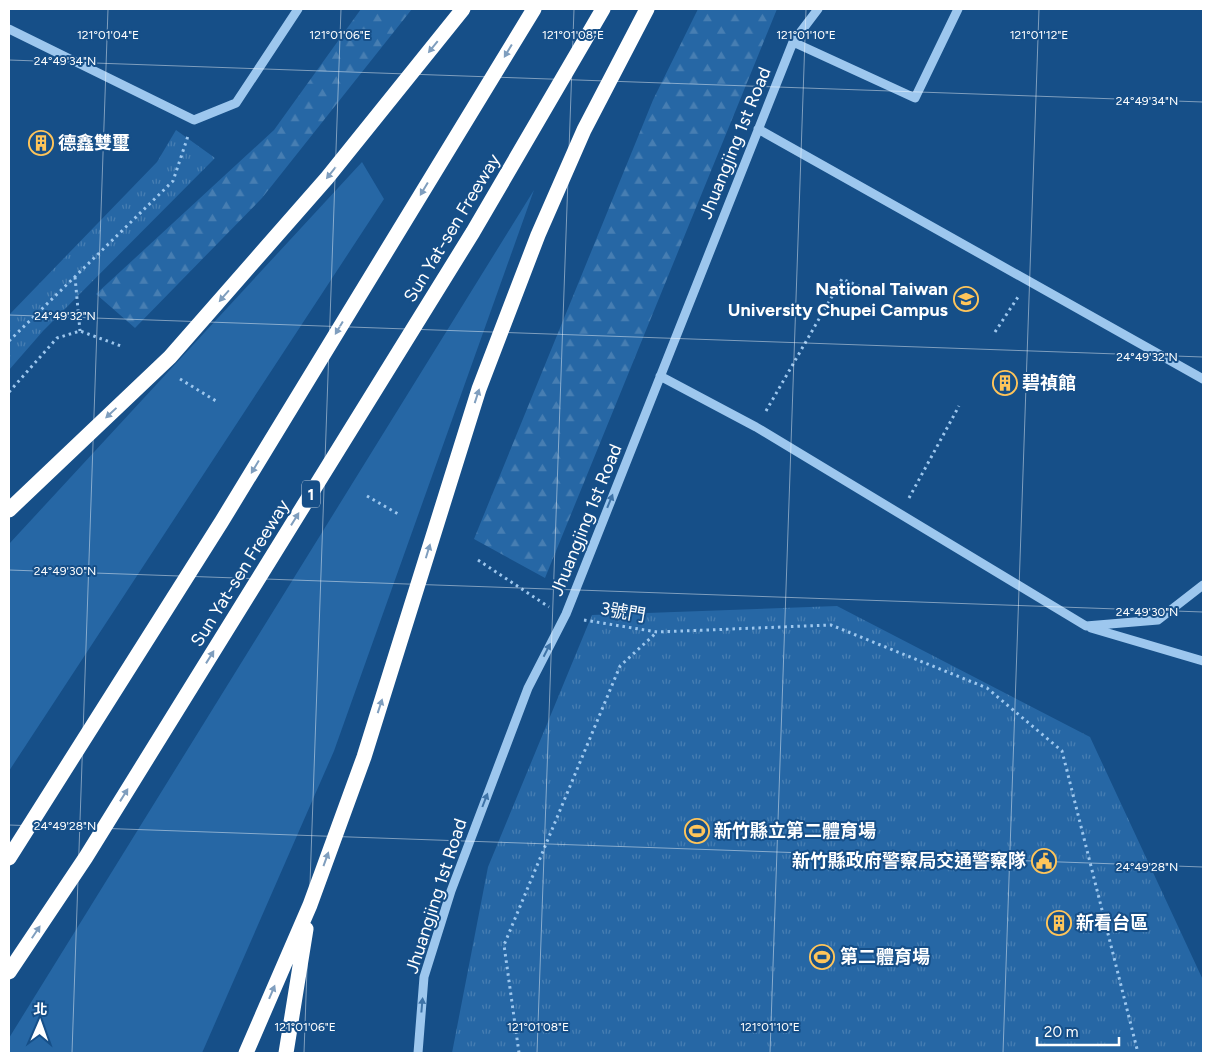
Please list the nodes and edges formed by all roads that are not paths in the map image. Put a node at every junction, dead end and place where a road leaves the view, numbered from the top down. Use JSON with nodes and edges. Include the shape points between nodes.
{"nodes":[{"id":1,"x":298,"y":9,"type":"edge"},
{"id":2,"x":463,"y":9,"type":"edge"},
{"id":3,"x":534,"y":9,"type":"edge"},
{"id":4,"x":603,"y":9,"type":"edge"},
{"id":5,"x":647,"y":9,"type":"edge"},
{"id":6,"x":818,"y":9,"type":"edge"},
{"id":7,"x":958,"y":9,"type":"edge"},
{"id":8,"x":9,"y":29,"type":"edge"},
{"id":9,"x":793,"y":42,"type":"junction"},
{"id":10,"x":758,"y":129,"type":"junction"},
{"id":11,"x":660,"y":376,"type":"junction"},
{"id":12,"x":1203,"y":378,"type":"edge"},
{"id":13,"x":9,"y":510,"type":"edge"},
{"id":14,"x":1203,"y":585,"type":"edge"},
{"id":15,"x":1086,"y":626,"type":"junction"},
{"id":16,"x":1203,"y":661,"type":"edge"},
{"id":17,"x":9,"y":858,"type":"edge"},
{"id":18,"x":310,"y":905,"type":"junction"},
{"id":19,"x":9,"y":972,"type":"edge"},
{"id":20,"x":246,"y":1053,"type":"edge"},
{"id":21,"x":286,"y":1053,"type":"edge"},
{"id":22,"x":418,"y":1053,"type":"edge"}],
"edges":[{"from":1,"to":8,"type":"street","via":[[236,103],[194,120]]},
{"from":2,"to":13,"type":"highway","one_way":true,"via":[[327,178],[170,357]]},
{"from":3,"to":17,"type":"highway","one_way":true,"via":[[216,530]]},
{"from":19,"to":4,"type":"highway","name":"Sun Yat-sen Freeway","number":"1","one_way":true,"via":[[86,857],[463,249]]},
{"from":18,"to":5,"type":"highway","one_way":true,"via":[[364,756],[479,389],[557,191],[584,130]]},
{"from":6,"to":9,"type":"street","name":"Jhuangjing 1st Road"},
{"from":7,"to":9,"type":"street","via":[[915,98]]},
{"from":9,"to":10,"type":"street","name":"Jhuangjing 1st Road"},
{"from":10,"to":11,"type":"street","name":"Jhuangjing 1st Road"},
{"from":10,"to":12,"type":"street"},
{"from":11,"to":15,"type":"street","via":[[756,427]]},
{"from":22,"to":11,"type":"street","name":"Jhuangjing 1st Road","one_way":true,"via":[[424,977],[451,891],[528,688],[566,614]]},
{"from":14,"to":15,"type":"street","via":[[1158,620]]},
{"from":15,"to":16,"type":"street"},
{"from":20,"to":18,"type":"highway","one_way":true},
{"from":18,"to":21,"type":"highway"}]}
